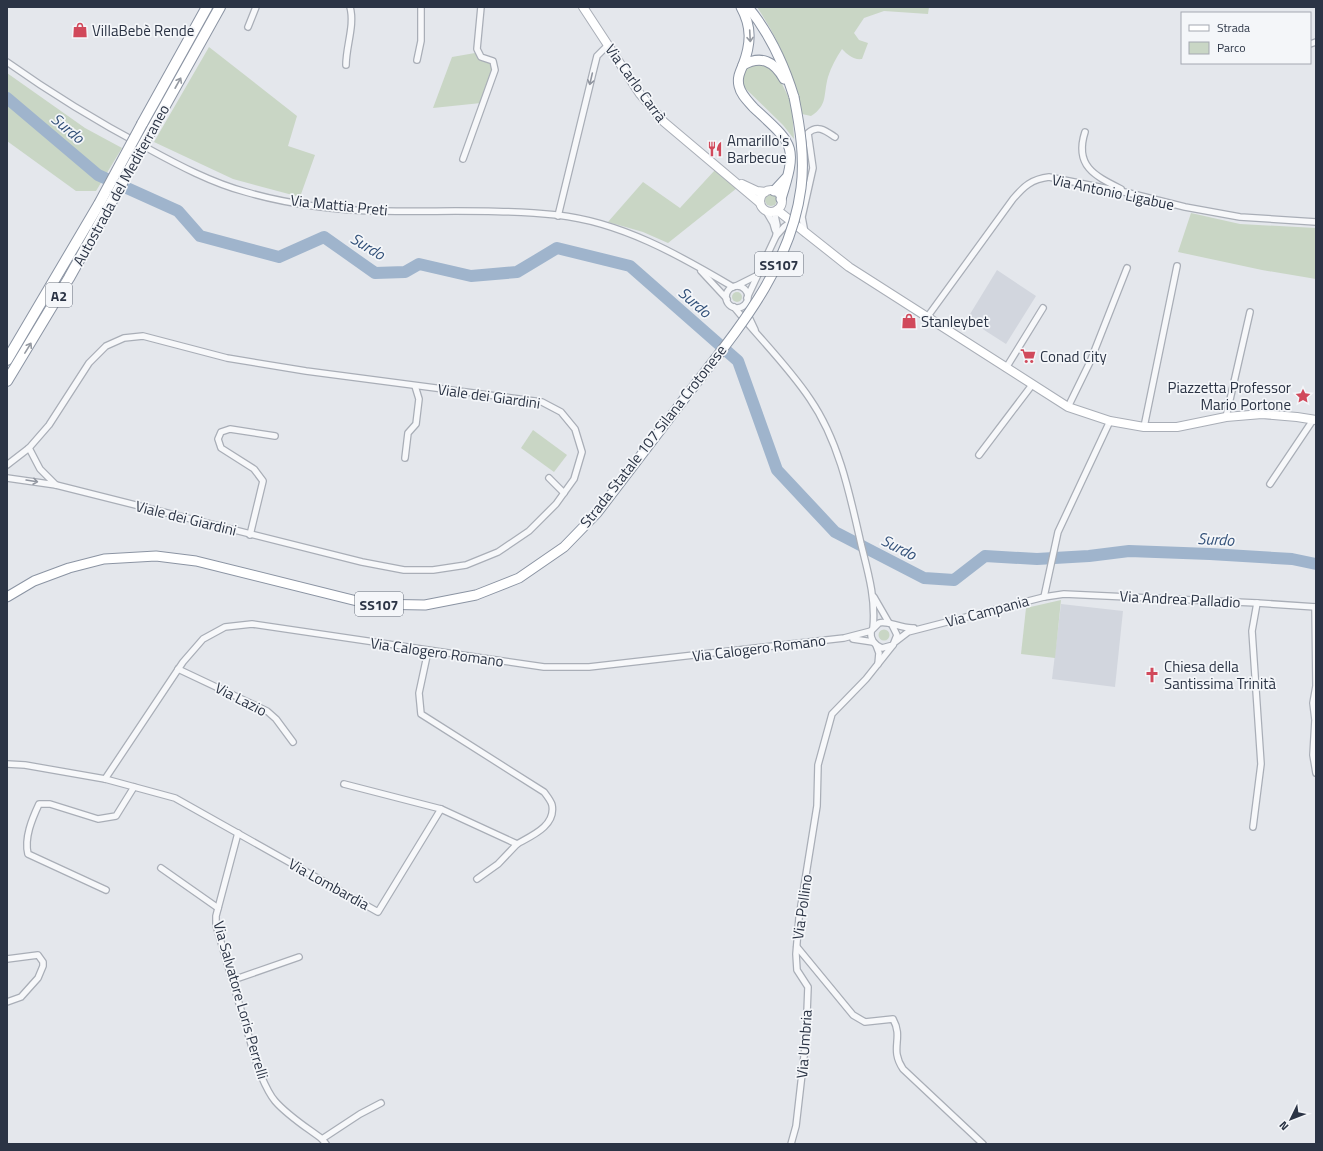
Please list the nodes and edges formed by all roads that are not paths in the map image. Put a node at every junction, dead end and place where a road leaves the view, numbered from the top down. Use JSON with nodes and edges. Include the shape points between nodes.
{"nodes":[{"id":1,"x":207,"y":7,"type":"edge"},
{"id":2,"x":220,"y":7,"type":"edge"},
{"id":3,"x":256,"y":7,"type":"edge"},
{"id":4,"x":350,"y":7,"type":"edge"},
{"id":5,"x":421,"y":7,"type":"edge"},
{"id":6,"x":481,"y":7,"type":"edge"},
{"id":7,"x":583,"y":7,"type":"edge"},
{"id":8,"x":741,"y":7,"type":"edge"},
{"id":9,"x":748,"y":7,"type":"edge"},
{"id":10,"x":248,"y":27,"type":"dead end"},
{"id":11,"x":608,"y":45,"type":"junction"},
{"id":12,"x":417,"y":60,"type":"dead end"},
{"id":13,"x":7,"y":62,"type":"edge"},
{"id":14,"x":346,"y":65,"type":"dead end"},
{"id":15,"x":743,"y":65,"type":"junction"},
{"id":16,"x":794,"y":97,"type":"junction"},
{"id":17,"x":1084,"y":132,"type":"dead end"},
{"id":18,"x":835,"y":137,"type":"dead end"},
{"id":19,"x":463,"y":159,"type":"dead end"},
{"id":20,"x":789,"y":173,"type":"junction"},
{"id":21,"x":735,"y":181,"type":"junction"},
{"id":22,"x":770,"y":191,"type":"junction"},
{"id":23,"x":1129,"y":193,"type":"junction"},
{"id":24,"x":760,"y":203,"type":"junction"},
{"id":25,"x":104,"y":206,"type":"junction"},
{"id":26,"x":776,"y":207,"type":"junction"},
{"id":27,"x":558,"y":216,"type":"junction"},
{"id":28,"x":791,"y":222,"type":"junction"},
{"id":29,"x":1316,"y":222,"type":"edge"},
{"id":30,"x":802,"y":231,"type":"junction"},
{"id":31,"x":776,"y":236,"type":"junction"},
{"id":32,"x":696,"y":266,"type":"junction"},
{"id":33,"x":1177,"y":266,"type":"dead end"},
{"id":34,"x":1127,"y":268,"type":"dead end"},
{"id":35,"x":756,"y":276,"type":"junction"},
{"id":36,"x":735,"y":287,"type":"junction"},
{"id":37,"x":748,"y":298,"type":"junction"},
{"id":38,"x":727,"y":299,"type":"junction"},
{"id":39,"x":743,"y":306,"type":"junction"},
{"id":40,"x":734,"y":307,"type":"junction"},
{"id":41,"x":1043,"y":308,"type":"dead end"},
{"id":42,"x":1250,"y":312,"type":"dead end"},
{"id":43,"x":928,"y":316,"type":"junction"},
{"id":44,"x":758,"y":336,"type":"junction"},
{"id":45,"x":7,"y":360,"type":"edge"},
{"id":46,"x":1006,"y":368,"type":"junction"},
{"id":47,"x":7,"y":381,"type":"edge"},
{"id":48,"x":1032,"y":385,"type":"junction"},
{"id":49,"x":415,"y":386,"type":"junction"},
{"id":50,"x":1068,"y":407,"type":"junction"},
{"id":51,"x":1226,"y":417,"type":"junction"},
{"id":52,"x":1315,"y":420,"type":"edge"},
{"id":53,"x":1110,"y":421,"type":"junction"},
{"id":54,"x":1144,"y":426,"type":"junction"},
{"id":55,"x":275,"y":436,"type":"dead end"},
{"id":56,"x":29,"y":448,"type":"junction"},
{"id":57,"x":979,"y":455,"type":"dead end"},
{"id":58,"x":405,"y":458,"type":"dead end"},
{"id":59,"x":7,"y":466,"type":"edge"},
{"id":60,"x":7,"y":478,"type":"edge"},
{"id":61,"x":549,"y":478,"type":"dead end"},
{"id":62,"x":1270,"y":484,"type":"dead end"},
{"id":63,"x":56,"y":485,"type":"junction"},
{"id":64,"x":564,"y":493,"type":"junction"},
{"id":65,"x":250,"y":535,"type":"junction"},
{"id":66,"x":873,"y":593,"type":"junction"},
{"id":67,"x":7,"y":597,"type":"edge"},
{"id":68,"x":1044,"y":597,"type":"junction"},
{"id":69,"x":1257,"y":603,"type":"junction"},
{"id":70,"x":1316,"y":607,"type":"edge"},
{"id":71,"x":891,"y":624,"type":"junction"},
{"id":72,"x":930,"y":626,"type":"junction"},
{"id":73,"x":872,"y":630,"type":"junction"},
{"id":74,"x":844,"y":638,"type":"junction"},
{"id":75,"x":874,"y":643,"type":"junction"},
{"id":76,"x":894,"y":643,"type":"junction"},
{"id":77,"x":428,"y":651,"type":"junction"},
{"id":78,"x":877,"y":666,"type":"junction"},
{"id":79,"x":178,"y":669,"type":"junction"},
{"id":80,"x":292,"y":742,"type":"dead end"},
{"id":81,"x":7,"y":764,"type":"edge"},
{"id":82,"x":1316,"y":773,"type":"edge"},
{"id":83,"x":105,"y":779,"type":"junction"},
{"id":84,"x":344,"y":784,"type":"dead end"},
{"id":85,"x":134,"y":787,"type":"junction"},
{"id":86,"x":441,"y":809,"type":"junction"},
{"id":87,"x":1253,"y":827,"type":"dead end"},
{"id":88,"x":238,"y":833,"type":"junction"},
{"id":89,"x":517,"y":844,"type":"junction"},
{"id":90,"x":161,"y":868,"type":"dead end"},
{"id":91,"x":477,"y":879,"type":"dead end"},
{"id":92,"x":106,"y":890,"type":"dead end"},
{"id":93,"x":218,"y":908,"type":"junction"},
{"id":94,"x":797,"y":947,"type":"junction"},
{"id":95,"x":299,"y":957,"type":"dead end"},
{"id":96,"x":7,"y":958,"type":"edge"},
{"id":97,"x":233,"y":980,"type":"junction"},
{"id":98,"x":7,"y":1002,"type":"edge"},
{"id":99,"x":381,"y":1103,"type":"dead end"},
{"id":100,"x":324,"y":1141,"type":"edge"},
{"id":101,"x":791,"y":1144,"type":"edge"},
{"id":102,"x":983,"y":1144,"type":"edge"}],
"edges":[{"from":1,"to":25,"type":"highway","name":"Autostrada del Mediterraneo","number":"A2","bridge":true,"via":[[142,124]]},
{"from":25,"to":2,"type":"highway","name":"Autostrada del Mediterraneo","number":"A2","one_way":true,"bridge":true,"via":[[152,129]]},
{"from":3,"to":10,"type":"street"},
{"from":4,"to":14,"type":"street"},
{"from":5,"to":12,"type":"street","via":[[421,41]]},
{"from":6,"to":19,"type":"street","via":[[477,49],[481,56],[493,61],[495,70]]},
{"from":7,"to":11,"type":"main road","name":"Via Carlo Carrà"},
{"from":8,"to":15,"type":"highway","one_way":true,"via":[[751,39]]},
{"from":9,"to":16,"type":"highway","name":"Strada Statale 107 Silana Crotonese","number":"SS107","via":[[764,27],[775,48]]},
{"from":11,"to":21,"type":"main road","name":"Via Carlo Carrà","via":[[640,94],[664,122]]},
{"from":11,"to":27,"type":"street","one_way":true,"via":[[597,56]]},
{"from":13,"to":27,"type":"street","name":"Via Mattia Preti","via":[[52,94],[127,138],[195,173],[246,192],[304,204],[380,212],[433,210]]},
{"from":15,"to":16,"type":"highway","via":[[760,59],[773,64]]},
{"from":15,"to":20,"type":"highway","via":[[738,77],[739,86],[745,98],[785,139],[790,148]]},
{"from":16,"to":67,"type":"highway","name":"Strada Statale 107 Silana Crotonese","number":"SS107","bridge":true,"via":[[802,157],[797,215],[788,243],[766,288],[597,513],[564,547],[519,578],[476,595],[425,604],[369,604],[196,561],[156,556],[104,559],[69,568],[34,581]]},
{"from":17,"to":23,"type":"street","via":[[1081,143],[1082,156],[1090,171]]},
{"from":18,"to":30,"type":"street","via":[[819,128],[808,133],[813,168],[802,217]]},
{"from":20,"to":22,"type":"highway"},
{"from":20,"to":26,"type":"highway"},
{"from":21,"to":22,"type":"main road","name":"Via Carlo Carrà","via":[[757,191]]},
{"from":21,"to":24,"type":"main road","name":"Via Carlo Carrà"},
{"from":22,"to":24,"type":"main road","via":[[761,197]]},
{"from":22,"to":26,"type":"main road","via":[[779,194]]},
{"from":23,"to":29,"type":"street","name":"Via Antonio Ligabue","via":[[1240,217]]},
{"from":23,"to":43,"type":"street","name":"Via Antonio Ligabue","via":[[1049,177],[1037,178],[1026,184],[1013,198]]},
{"from":24,"to":26,"type":"main road","name":"Via Carlo Carrà"},
{"from":25,"to":45,"type":"highway","name":"Autostrada del Mediterraneo","number":"A2"},
{"from":47,"to":25,"type":"highway","name":"Autostrada del Mediterraneo","number":"A2","one_way":true,"via":[[65,285]]},
{"from":26,"to":28,"type":"main road"},
{"from":26,"to":30,"type":"main road"},
{"from":26,"to":31,"type":"street","via":[[773,223]]},
{"from":27,"to":32,"type":"street","name":"Via Mattia Preti","via":[[610,227],[638,237]]},
{"from":28,"to":30,"type":"main road"},
{"from":28,"to":31,"type":"street"},
{"from":30,"to":43,"type":"main road","via":[[849,267]]},
{"from":31,"to":35,"type":"street"},
{"from":32,"to":36,"type":"street","name":"Via Mattia Preti"},
{"from":32,"to":38,"type":"street","name":"Via Mattia Preti"},
{"from":33,"to":54,"type":"street"},
{"from":34,"to":50,"type":"street","via":[[1090,362]]},
{"from":35,"to":36,"type":"street"},
{"from":35,"to":37,"type":"street"},
{"from":36,"to":37,"type":"street","name":"Via Mattia Preti","via":[[746,291]]},
{"from":36,"to":38,"type":"street","via":[[728,292]]},
{"from":37,"to":39,"type":"street"},
{"from":38,"to":40,"type":"street","name":"Via Mattia Preti"},
{"from":39,"to":40,"type":"street"},
{"from":39,"to":44,"type":"street"},
{"from":40,"to":44,"type":"street","name":"Via Mattia Preti"},
{"from":41,"to":46,"type":"street"},
{"from":42,"to":51,"type":"street"},
{"from":43,"to":46,"type":"main road"},
{"from":44,"to":66,"type":"street","via":[[810,398],[820,416],[840,465]]},
{"from":46,"to":48,"type":"main road"},
{"from":48,"to":50,"type":"main road"},
{"from":48,"to":57,"type":"street"},
{"from":49,"to":56,"type":"street","name":"Viale dei Giardini","via":[[227,358],[143,336],[124,338],[106,346],[89,363],[50,425]]},
{"from":49,"to":58,"type":"street","via":[[419,398],[416,424],[408,433]]},
{"from":49,"to":64,"type":"street","name":"Viale dei Giardini","via":[[542,402],[561,412],[575,429],[582,452],[574,479]]},
{"from":50,"to":53,"type":"main road"},
{"from":51,"to":52,"type":"main road","via":[[1262,414]]},
{"from":51,"to":54,"type":"main road","via":[[1177,427]]},
{"from":52,"to":62,"type":"street"},
{"from":53,"to":54,"type":"main road"},
{"from":53,"to":68,"type":"street","via":[[1058,532]]},
{"from":55,"to":65,"type":"street","via":[[230,429],[222,432],[218,439],[221,448],[254,469],[263,481]]},
{"from":56,"to":59,"type":"street","name":"Viale dei Giardini"},
{"from":56,"to":63,"type":"street","via":[[40,469]]},
{"from":60,"to":63,"type":"street","name":"Viale dei Giardini","one_way":true},
{"from":61,"to":64,"type":"street"},
{"from":63,"to":65,"type":"street","name":"Viale dei Giardini"},
{"from":64,"to":65,"type":"street","name":"Viale dei Giardini","via":[[529,532],[498,552],[466,565],[433,570],[404,570],[362,562]]},
{"from":66,"to":71,"type":"street"},
{"from":66,"to":73,"type":"street"},
{"from":68,"to":69,"type":"street","name":"Via Andrea Palladio","via":[[1088,594]]},
{"from":68,"to":72,"type":"street","name":"Via Campania"},
{"from":69,"to":70,"type":"street","name":"Via Andrea Palladio"},
{"from":69,"to":87,"type":"street","via":[[1252,631],[1261,764]]},
{"from":70,"to":82,"type":"street","via":[[1316,686],[1313,704],[1313,755]]},
{"from":71,"to":72,"type":"street","name":"Via Campania","via":[[906,628]]},
{"from":71,"to":73,"type":"street","via":[[882,622]]},
{"from":71,"to":76,"type":"street","via":[[896,631]]},
{"from":72,"to":76,"type":"street","name":"Via Campania","via":[[908,632]]},
{"from":73,"to":74,"type":"street"},
{"from":73,"to":75,"type":"street"},
{"from":74,"to":75,"type":"street","via":[[864,639]]},
{"from":74,"to":77,"type":"street","name":"Via Calogero Romano","via":[[589,667],[544,667]]},
{"from":75,"to":76,"type":"street","via":[[882,648]]},
{"from":75,"to":78,"type":"street","via":[[879,654]]},
{"from":76,"to":78,"type":"street","name":"Via Pollino"},
{"from":77,"to":79,"type":"street","name":"Via Calogero Romano","via":[[252,624],[225,627],[203,639]]},
{"from":77,"to":89,"type":"street","via":[[419,693],[421,714],[544,792],[552,805],[552,816],[543,829]]},
{"from":78,"to":94,"type":"street","name":"Via Pollino","via":[[836,708],[830,720],[818,766],[817,806],[799,918]]},
{"from":79,"to":80,"type":"street","name":"Via Lazio","via":[[266,711],[276,718]]},
{"from":79,"to":83,"type":"street","name":"Via Calogero Romano"},
{"from":81,"to":83,"type":"street"},
{"from":83,"to":85,"type":"street"},
{"from":84,"to":86,"type":"street"},
{"from":85,"to":88,"type":"street","via":[[175,798]]},
{"from":85,"to":92,"type":"street","via":[[116,816],[98,819],[50,804],[39,804],[26,844],[28,854]]},
{"from":86,"to":88,"type":"street","name":"Via Lombardia","via":[[378,912]]},
{"from":86,"to":89,"type":"street"},
{"from":88,"to":93,"type":"street","name":"Via Salvatore Loris Perrelli"},
{"from":89,"to":91,"type":"street","via":[[498,864]]},
{"from":90,"to":93,"type":"street"},
{"from":93,"to":97,"type":"street","name":"Via Salvatore Loris Perrelli","via":[[216,925]]},
{"from":94,"to":101,"type":"street","name":"Via Umbria","via":[[797,970],[808,987],[804,1055],[796,1126]]},
{"from":94,"to":102,"type":"street","name":"Via Pollino","via":[[853,1015],[865,1022],[893,1019],[899,1029],[896,1055],[903,1069]]},
{"from":95,"to":97,"type":"street"},
{"from":96,"to":98,"type":"street","via":[[38,955],[43,962],[42,972],[21,998]]},
{"from":97,"to":100,"type":"street","name":"Via Salvatore Loris Perrelli","via":[[259,1070],[274,1101]]},
{"from":99,"to":100,"type":"street","via":[[360,1114]]}]}
